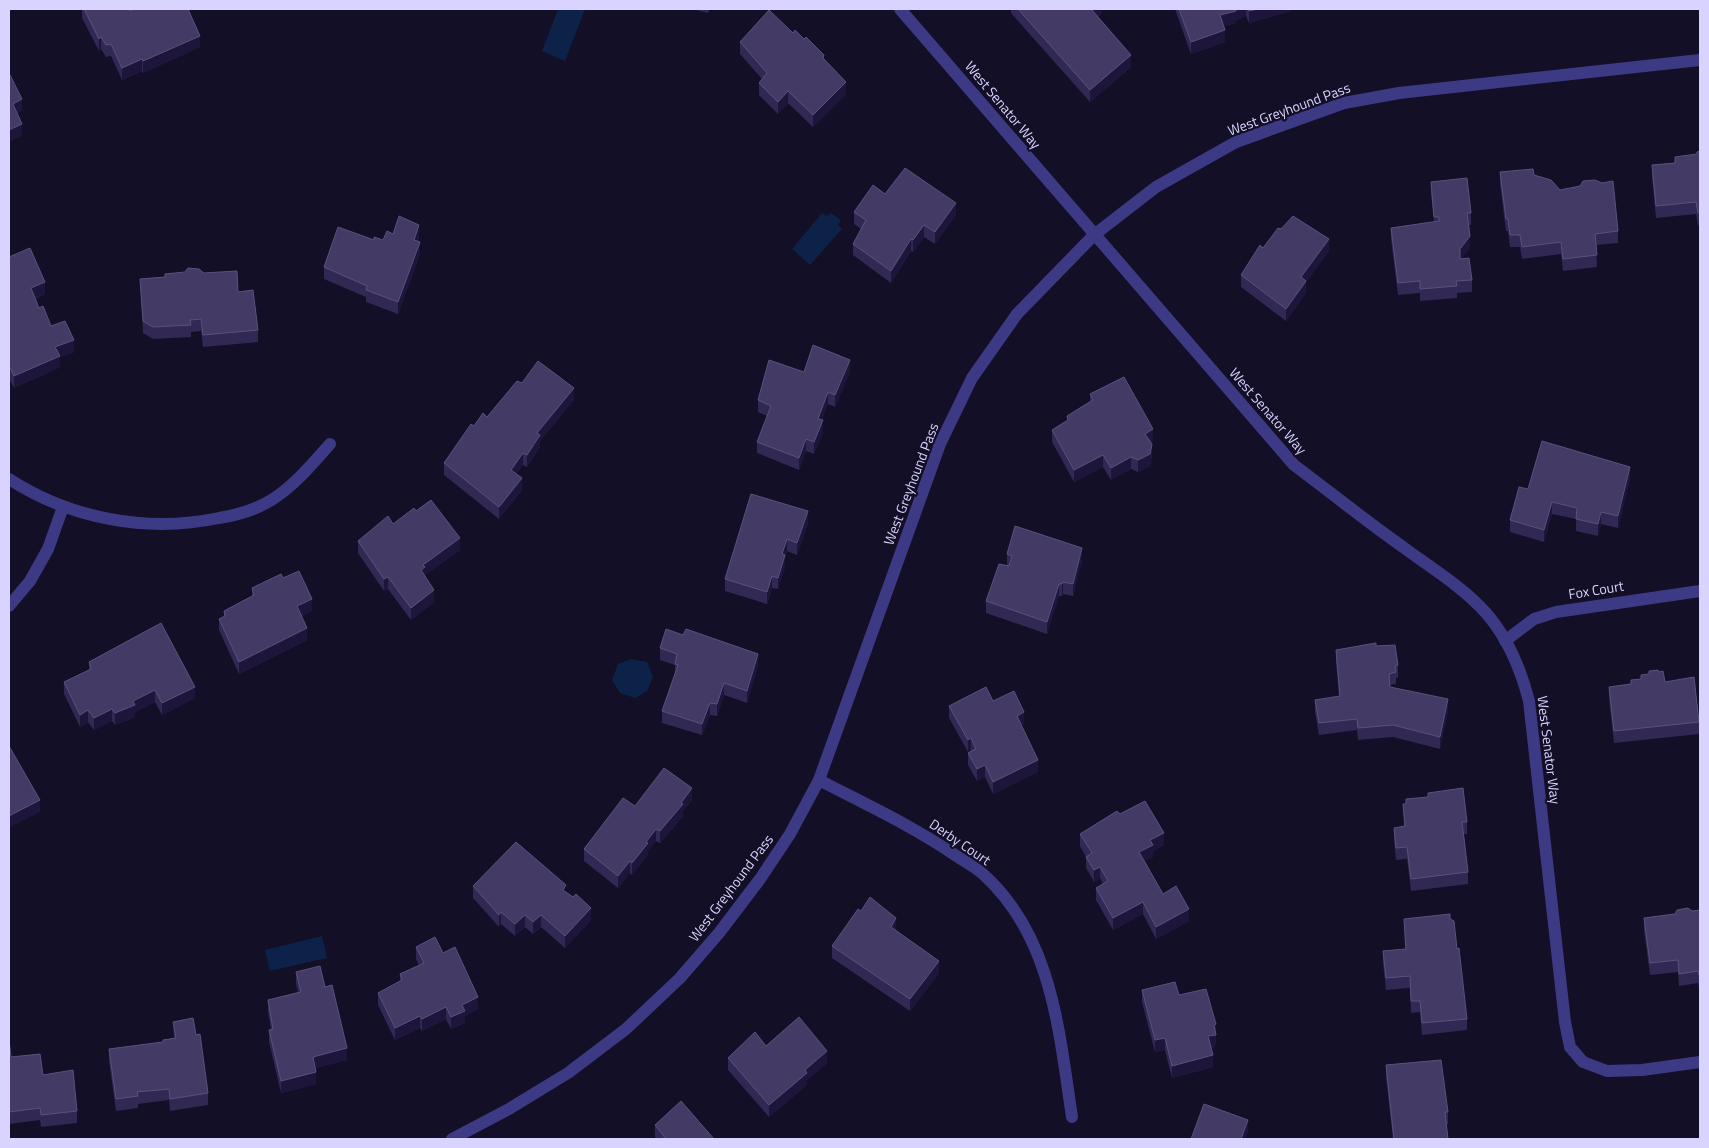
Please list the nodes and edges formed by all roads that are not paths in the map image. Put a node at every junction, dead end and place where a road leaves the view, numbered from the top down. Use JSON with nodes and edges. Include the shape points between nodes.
{"nodes":[{"id":1,"x":900,"y":9,"type":"edge"},
{"id":2,"x":1700,"y":60,"type":"edge"},
{"id":3,"x":1094,"y":235,"type":"junction"},
{"id":4,"x":330,"y":444,"type":"dead end"},
{"id":5,"x":9,"y":479,"type":"edge"},
{"id":6,"x":64,"y":507,"type":"junction"},
{"id":7,"x":1700,"y":591,"type":"edge"},
{"id":8,"x":9,"y":606,"type":"edge"},
{"id":9,"x":1505,"y":641,"type":"junction"},
{"id":10,"x":820,"y":780,"type":"junction"},
{"id":11,"x":1700,"y":1062,"type":"edge"},
{"id":12,"x":1072,"y":1117,"type":"dead end"},
{"id":13,"x":452,"y":1139,"type":"edge"}],
"edges":[{"from":1,"to":3,"type":"street","name":"West Senator Way"},
{"from":2,"to":3,"type":"street","name":"West Greyhound Pass","via":[[1399,93],[1344,103],[1236,142],[1156,187]]},
{"from":3,"to":9,"type":"street","name":"West Senator Way","via":[[1294,465],[1462,590],[1487,614]]},
{"from":3,"to":10,"type":"street","name":"West Greyhound Pass","via":[[1017,314],[972,378],[940,444]]},
{"from":4,"to":6,"type":"street","via":[[303,474],[273,499],[254,510],[236,515],[204,522],[139,524]]},
{"from":5,"to":6,"type":"street"},
{"from":6,"to":8,"type":"street","via":[[48,549],[30,581]]},
{"from":7,"to":9,"type":"street","name":"Fox Court","via":[[1556,612],[1534,620]]},
{"from":9,"to":11,"type":"street","name":"West Senator Way","via":[[1521,673],[1529,702],[1570,1046],[1583,1062],[1608,1071]]},
{"from":10,"to":12,"type":"street","name":"Derby Court","via":[[936,842],[983,874],[1008,902],[1031,938],[1046,975],[1056,1013]]},
{"from":10,"to":13,"type":"street","name":"West Greyhound Pass","via":[[760,879],[680,978],[626,1029],[568,1073]]}]}
